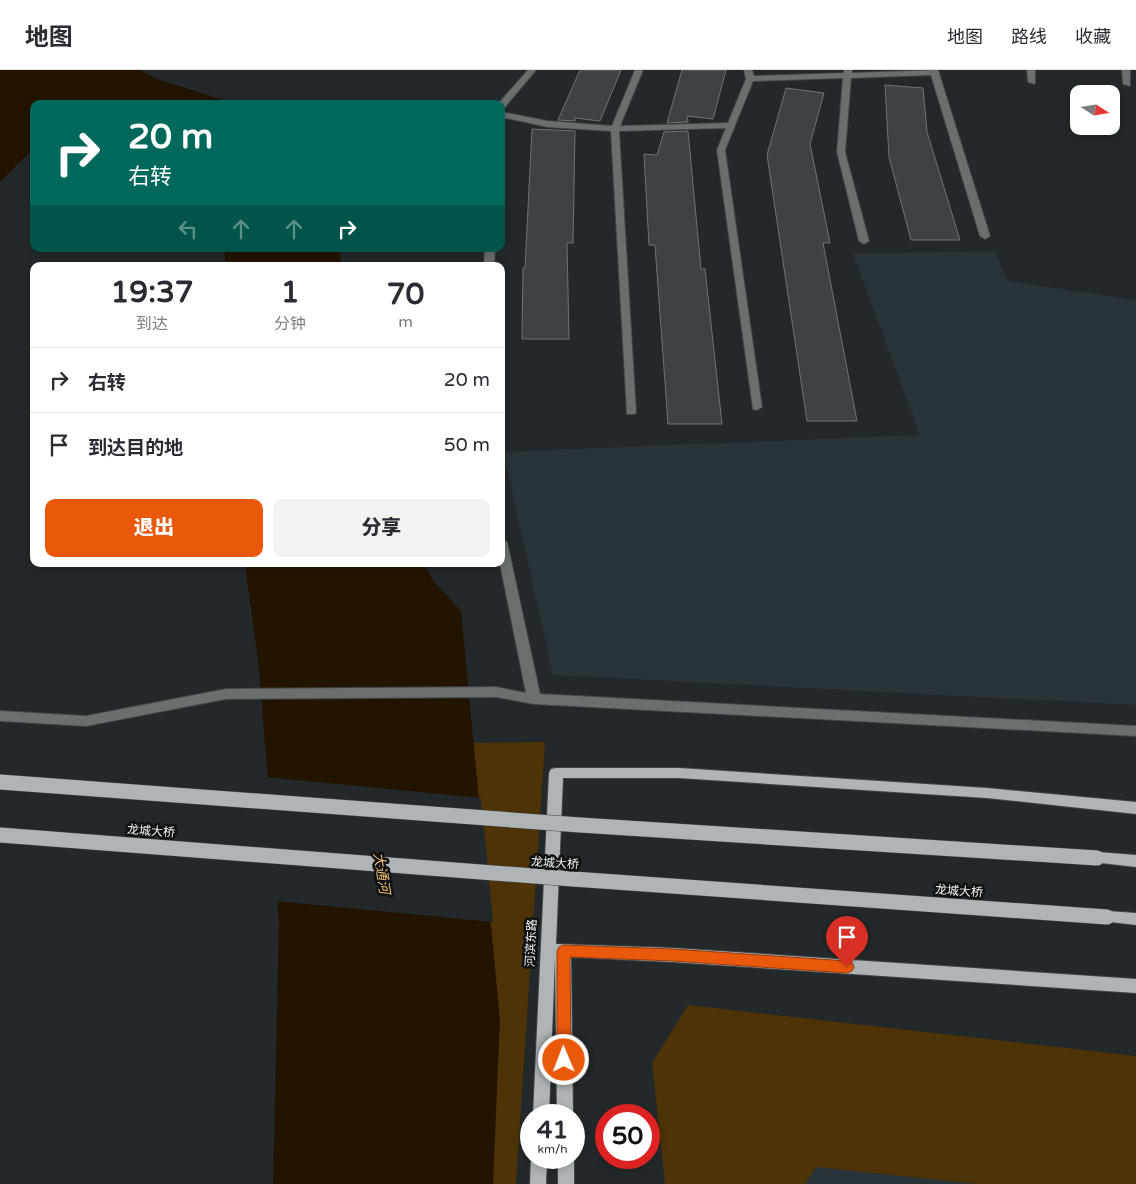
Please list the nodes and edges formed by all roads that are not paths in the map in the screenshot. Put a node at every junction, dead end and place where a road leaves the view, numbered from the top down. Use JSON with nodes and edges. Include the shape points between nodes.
{"nodes":[{"id":1,"x":532,"y":70,"type":"edge"},
{"id":2,"x":639,"y":70,"type":"edge"},
{"id":3,"x":1031,"y":70,"type":"edge"},
{"id":4,"x":1126,"y":70,"type":"edge"},
{"id":5,"x":934,"y":71,"type":"edge"},
{"id":6,"x":847,"y":73,"type":"edge"},
{"id":7,"x":749,"y":74,"type":"edge"},
{"id":8,"x":1032,"y":82,"type":"dead end"},
{"id":9,"x":1127,"y":84,"type":"dead end"},
{"id":10,"x":505,"y":101,"type":"edge"},
{"id":11,"x":505,"y":115,"type":"edge"},
{"id":12,"x":732,"y":125,"type":"junction"},
{"id":13,"x":616,"y":129,"type":"junction"},
{"id":14,"x":985,"y":236,"type":"dead end"},
{"id":15,"x":864,"y":241,"type":"dead end"},
{"id":16,"x":757,"y":407,"type":"dead end"},
{"id":17,"x":631,"y":412,"type":"dead end"},
{"id":18,"x":505,"y":561,"type":"edge"},
{"id":19,"x":534,"y":699,"type":"junction"},
{"id":20,"x":0,"y":716,"type":"edge"},
{"id":21,"x":1136,"y":731,"type":"edge"},
{"id":22,"x":0,"y":782,"type":"edge"},
{"id":23,"x":1136,"y":808,"type":"edge"},
{"id":24,"x":0,"y":835,"type":"edge"},
{"id":25,"x":1136,"y":861,"type":"edge"},
{"id":26,"x":1136,"y":919,"type":"edge"},
{"id":27,"x":547,"y":950,"type":"junction"},
{"id":28,"x":563,"y":951,"type":"junction"},
{"id":29,"x":1136,"y":986,"type":"edge"},
{"id":30,"x":541,"y":1104,"type":"edge"},
{"id":31,"x":565,"y":1104,"type":"edge"},
{"id":32,"x":539,"y":1169,"type":"edge"},
{"id":33,"x":566,"y":1169,"type":"edge"},
{"id":34,"x":538,"y":1184,"type":"edge"},
{"id":35,"x":566,"y":1184,"type":"edge"}],
"edges":[{"from":1,"to":10,"type":"street"},
{"from":2,"to":13,"type":"street"},
{"from":3,"to":8,"type":"street"},
{"from":4,"to":9,"type":"street"},
{"from":5,"to":6,"type":"street"},
{"from":5,"to":14,"type":"street"},
{"from":6,"to":7,"type":"street"},
{"from":6,"to":15,"type":"street","via":[[841,152]]},
{"from":7,"to":12,"type":"street"},
{"from":11,"to":13,"type":"street","via":[[548,124]]},
{"from":12,"to":13,"type":"street"},
{"from":12,"to":16,"type":"street","via":[[721,150]]},
{"from":13,"to":17,"type":"street"},
{"from":18,"to":19,"type":"street"},
{"from":19,"to":20,"type":"street","via":[[496,692],[226,694],[86,721]]},
{"from":19,"to":21,"type":"street"},
{"from":22,"to":25,"type":"main road","bridge":true,"via":[[580,825]]},
{"from":23,"to":27,"type":"main road","name":"河滨东路","via":[[977,792],[679,773],[556,773]]},
{"from":24,"to":26,"type":"main road","name":"龙城大桥","bridge":true},
{"from":27,"to":28,"type":"main road"},
{"from":27,"to":30,"type":"main road","name":"河滨东路"},
{"from":28,"to":29,"type":"main road","via":[[673,955]]},
{"from":28,"to":31,"type":"main road"},
{"from":32,"to":34,"type":"main road"},
{"from":33,"to":35,"type":"main road"}]}
